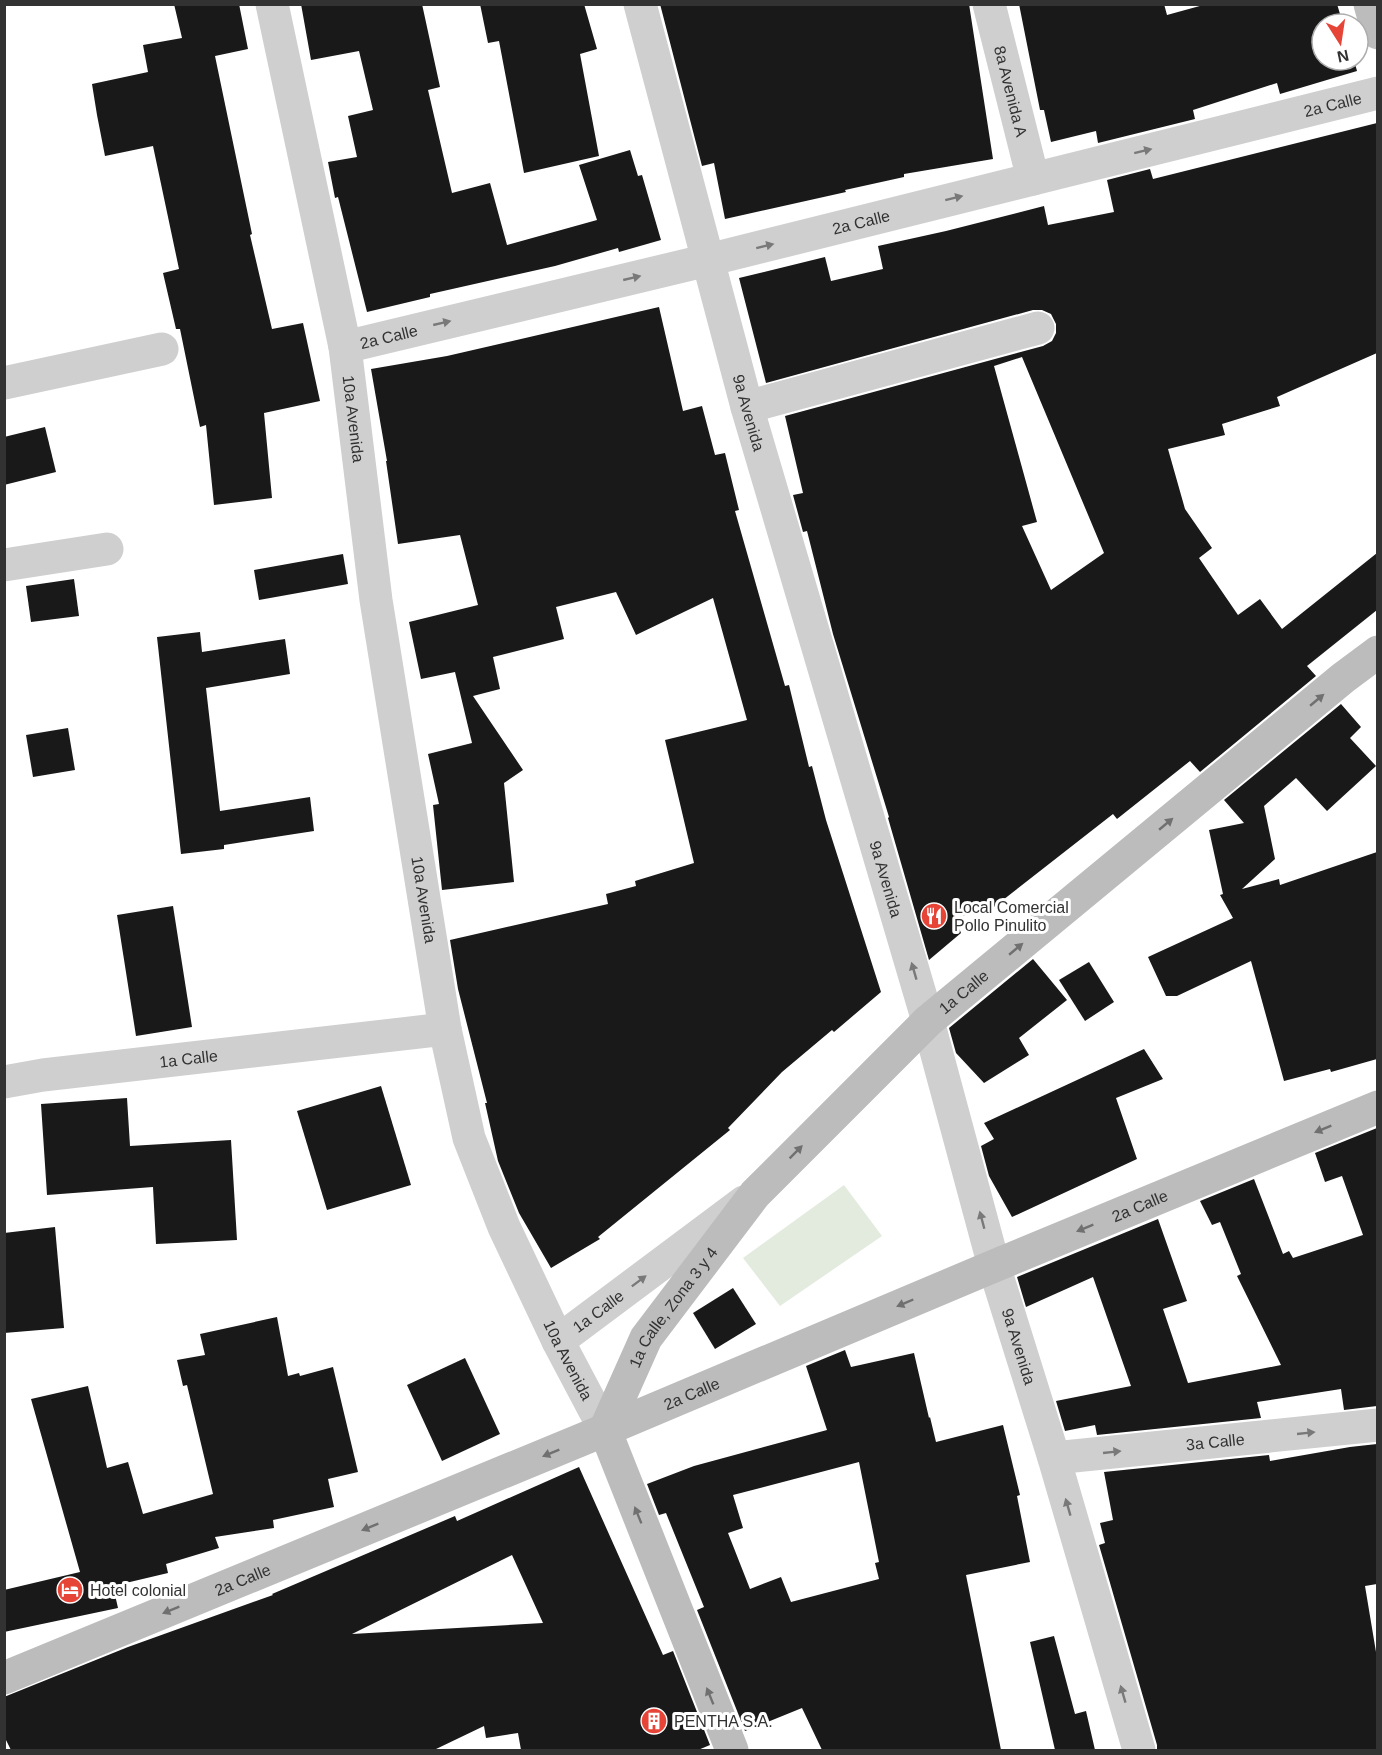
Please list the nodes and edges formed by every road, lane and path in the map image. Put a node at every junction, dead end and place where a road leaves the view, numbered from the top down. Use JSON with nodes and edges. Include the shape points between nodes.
{"nodes":[{"id":1,"x":272,"y":4,"type":"edge"},
{"id":2,"x":640,"y":4,"type":"edge"},
{"id":3,"x":989,"y":4,"type":"edge"},
{"id":4,"x":1370,"y":4,"type":"edge"},
{"id":5,"x":1377,"y":33,"type":"edge"},
{"id":6,"x":1377,"y":93,"type":"edge"},
{"id":7,"x":1033,"y":179,"type":"junction"},
{"id":8,"x":708,"y":260,"type":"junction"},
{"id":9,"x":1038,"y":328,"type":"dead end"},
{"id":10,"x":345,"y":347,"type":"junction"},
{"id":11,"x":162,"y":349,"type":"dead end"},
{"id":12,"x":4,"y":383,"type":"edge"},
{"id":13,"x":747,"y":407,"type":"junction"},
{"id":14,"x":107,"y":549,"type":"dead end"},
{"id":15,"x":4,"y":565,"type":"edge"},
{"id":16,"x":1377,"y":652,"type":"edge"},
{"id":17,"x":928,"y":1021,"type":"junction"},
{"id":18,"x":445,"y":1029,"type":"junction"},
{"id":19,"x":4,"y":1082,"type":"edge"},
{"id":20,"x":1377,"y":1107,"type":"edge"},
{"id":21,"x":755,"y":1194,"type":"junction"},
{"id":22,"x":994,"y":1266,"type":"junction"},
{"id":23,"x":558,"y":1341,"type":"junction"},
{"id":24,"x":1377,"y":1425,"type":"edge"},
{"id":25,"x":605,"y":1430,"type":"junction"},
{"id":26,"x":1054,"y":1458,"type":"junction"},
{"id":27,"x":4,"y":1678,"type":"edge"},
{"id":28,"x":732,"y":1750,"type":"edge"},
{"id":29,"x":1139,"y":1750,"type":"edge"}],
"edges":[{"from":1,"to":10,"type":"street","name":"10a Avenida"},
{"from":2,"to":8,"type":"street","name":"9a Avenida"},
{"from":3,"to":7,"type":"street","name":"8a Avenida A"},
{"from":4,"to":5,"type":"main road"},
{"from":7,"to":6,"type":"street","name":"2a Calle","one_way":true},
{"from":8,"to":7,"type":"street","name":"2a Calle","one_way":true},
{"from":10,"to":8,"type":"street","name":"2a Calle","one_way":true},
{"from":8,"to":13,"type":"street","name":"9a Avenida"},
{"from":9,"to":13,"type":"street"},
{"from":10,"to":18,"type":"street","name":"10a Avenida","via":[[376,600]]},
{"from":11,"to":12,"type":"street"},
{"from":17,"to":13,"type":"street","name":"9a Avenida","one_way":true},
{"from":14,"to":15,"type":"street"},
{"from":17,"to":16,"type":"main road","name":"1a Calle","one_way":true},
{"from":21,"to":17,"type":"main road","name":"1a Calle","one_way":true},
{"from":22,"to":17,"type":"street","name":"9a Avenida","one_way":true},
{"from":18,"to":19,"type":"street","name":"1a Calle"},
{"from":18,"to":23,"type":"street","name":"10a Avenida","via":[[469,1138],[504,1227]]},
{"from":20,"to":22,"type":"main road","name":"2a Calle","one_way":true},
{"from":23,"to":21,"type":"street","name":"1a Calle","one_way":true},
{"from":21,"to":25,"type":"main road","name":"1a Calle, Zona 3 y 4","via":[[646,1338]]},
{"from":22,"to":25,"type":"main road","name":"2a Calle","one_way":true},
{"from":22,"to":26,"type":"street","name":"9a Avenida"},
{"from":23,"to":25,"type":"street","name":"10a Avenida"},
{"from":26,"to":24,"type":"street","name":"3a Calle","one_way":true},
{"from":25,"to":27,"type":"main road","name":"2a Calle","one_way":true},
{"from":28,"to":25,"type":"main road","name":"10a Avenida","one_way":true},
{"from":29,"to":26,"type":"street","name":"9a Avenida","one_way":true}]}
